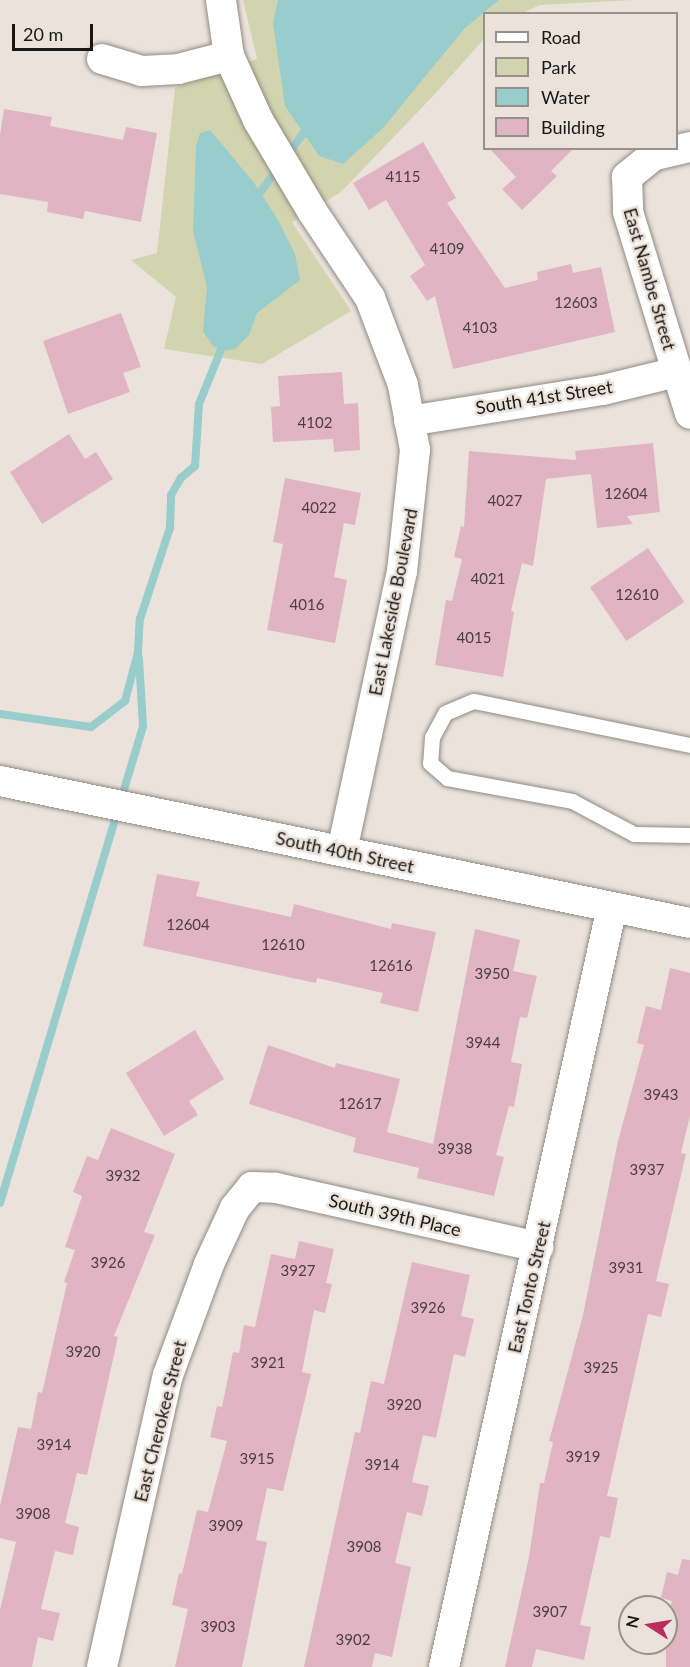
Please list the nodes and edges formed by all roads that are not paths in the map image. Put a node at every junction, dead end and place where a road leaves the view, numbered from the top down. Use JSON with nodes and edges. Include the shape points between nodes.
{"nodes":[{"id":1,"x":221,"y":0,"type":"edge"},
{"id":2,"x":102,"y":59,"type":"dead end"},
{"id":3,"x":235,"y":69,"type":"junction"},
{"id":4,"x":676,"y":150,"type":"edge"},
{"id":5,"x":677,"y":372,"type":"junction"},
{"id":6,"x":690,"y":414,"type":"edge"},
{"id":7,"x":409,"y":421,"type":"junction"},
{"id":8,"x":690,"y":745,"type":"edge"},
{"id":9,"x":0,"y":781,"type":"edge"},
{"id":10,"x":690,"y":835,"type":"edge"},
{"id":11,"x":342,"y":851,"type":"junction"},
{"id":12,"x":612,"y":907,"type":"junction"},
{"id":13,"x":690,"y":923,"type":"edge"},
{"id":14,"x":252,"y":1187,"type":"joint"},
{"id":15,"x":538,"y":1247,"type":"junction"},
{"id":16,"x":102,"y":1667,"type":"edge"},
{"id":17,"x":444,"y":1667,"type":"edge"}],
"edges":[{"from":1,"to":3,"type":"street","name":"East Lakeside Boulevard"},
{"from":2,"to":3,"type":"street","via":[[142,71]]},
{"from":3,"to":7,"type":"street","name":"East Lakeside Boulevard","via":[[277,155],[370,298],[403,385]]},
{"from":4,"to":5,"type":"street","name":"East Nambe Street","via":[[654,155],[627,177],[628,212]]},
{"from":5,"to":6,"type":"street","name":"East Nambe Street"},
{"from":5,"to":7,"type":"street","name":"South 41st Street","via":[[603,390]]},
{"from":7,"to":11,"type":"street","name":"East Lakeside Boulevard","via":[[415,450],[402,571]]},
{"from":8,"to":10,"type":"lane","via":[[474,701],[445,714],[432,737],[430,763],[447,778],[572,801],[634,834]]},
{"from":9,"to":11,"type":"street","name":"South 40th Street"},
{"from":11,"to":12,"type":"street","name":"South 40th Street"},
{"from":12,"to":13,"type":"street","name":"South 40th Street"},
{"from":12,"to":15,"type":"street","name":"East Tonto Street"},
{"from":14,"to":15,"type":"street","name":"South 39th Place","via":[[276,1188]]},
{"from":14,"to":16,"type":"street","name":"East Cherokee Street","via":[[235,1208],[168,1375]]},
{"from":15,"to":17,"type":"street","name":"East Tonto Street"}]}
